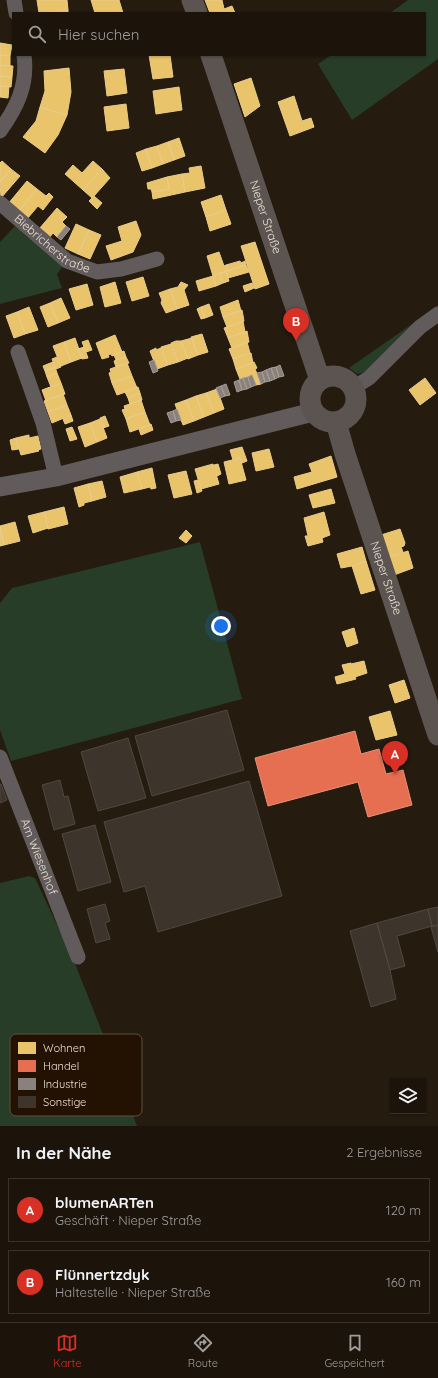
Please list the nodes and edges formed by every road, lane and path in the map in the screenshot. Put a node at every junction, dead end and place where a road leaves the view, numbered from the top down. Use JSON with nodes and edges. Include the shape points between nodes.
{"nodes":[{"id":1,"x":14,"y":0,"type":"edge"},
{"id":2,"x":192,"y":0,"type":"edge"},
{"id":3,"x":16,"y":12,"type":"edge"},
{"id":4,"x":196,"y":12,"type":"edge"},
{"id":5,"x":24,"y":56,"type":"edge"},
{"id":6,"x":211,"y":56,"type":"edge"},
{"id":7,"x":0,"y":131,"type":"edge"},
{"id":8,"x":0,"y":203,"type":"edge"},
{"id":9,"x":157,"y":259,"type":"dead end"},
{"id":10,"x":438,"y":314,"type":"edge"},
{"id":11,"x":18,"y":352,"type":"dead end"},
{"id":12,"x":320,"y":380,"type":"junction"},
{"id":13,"x":353,"y":388,"type":"junction"},
{"id":14,"x":313,"y":412,"type":"junction"},
{"id":15,"x":336,"y":422,"type":"junction"},
{"id":16,"x":56,"y":477,"type":"junction"},
{"id":17,"x":0,"y":487,"type":"edge"},
{"id":18,"x":438,"y":735,"type":"edge"},
{"id":19,"x":0,"y":756,"type":"edge"},
{"id":20,"x":78,"y":957,"type":"dead end"}],
"edges":[{"from":1,"to":3,"type":"street"},
{"from":2,"to":4,"type":"main road"},
{"from":5,"to":7,"type":"street","via":[[26,67],[20,97],[14,112]]},
{"from":6,"to":12,"type":"main road","name":"Nieper Straße"},
{"from":8,"to":9,"type":"street","name":"Biebricherstraße","via":[[67,261],[97,272],[121,269]]},
{"from":10,"to":13,"type":"street","via":[[420,327],[369,378]]},
{"from":11,"to":16,"type":"street","via":[[43,423]]},
{"from":12,"to":13,"type":"main road","via":[[334,376],[342,378]]},
{"from":12,"to":14,"type":"main road","via":[[310,398]]},
{"from":13,"to":15,"type":"main road","via":[[356,400],[352,412]]},
{"from":14,"to":15,"type":"main road","via":[[323,420]]},
{"from":14,"to":16,"type":"street"},
{"from":15,"to":18,"type":"main road","name":"Nieper Straße","via":[[344,454]]},
{"from":16,"to":17,"type":"street"},
{"from":19,"to":20,"type":"street","name":"Am Wiesenhof"}]}
